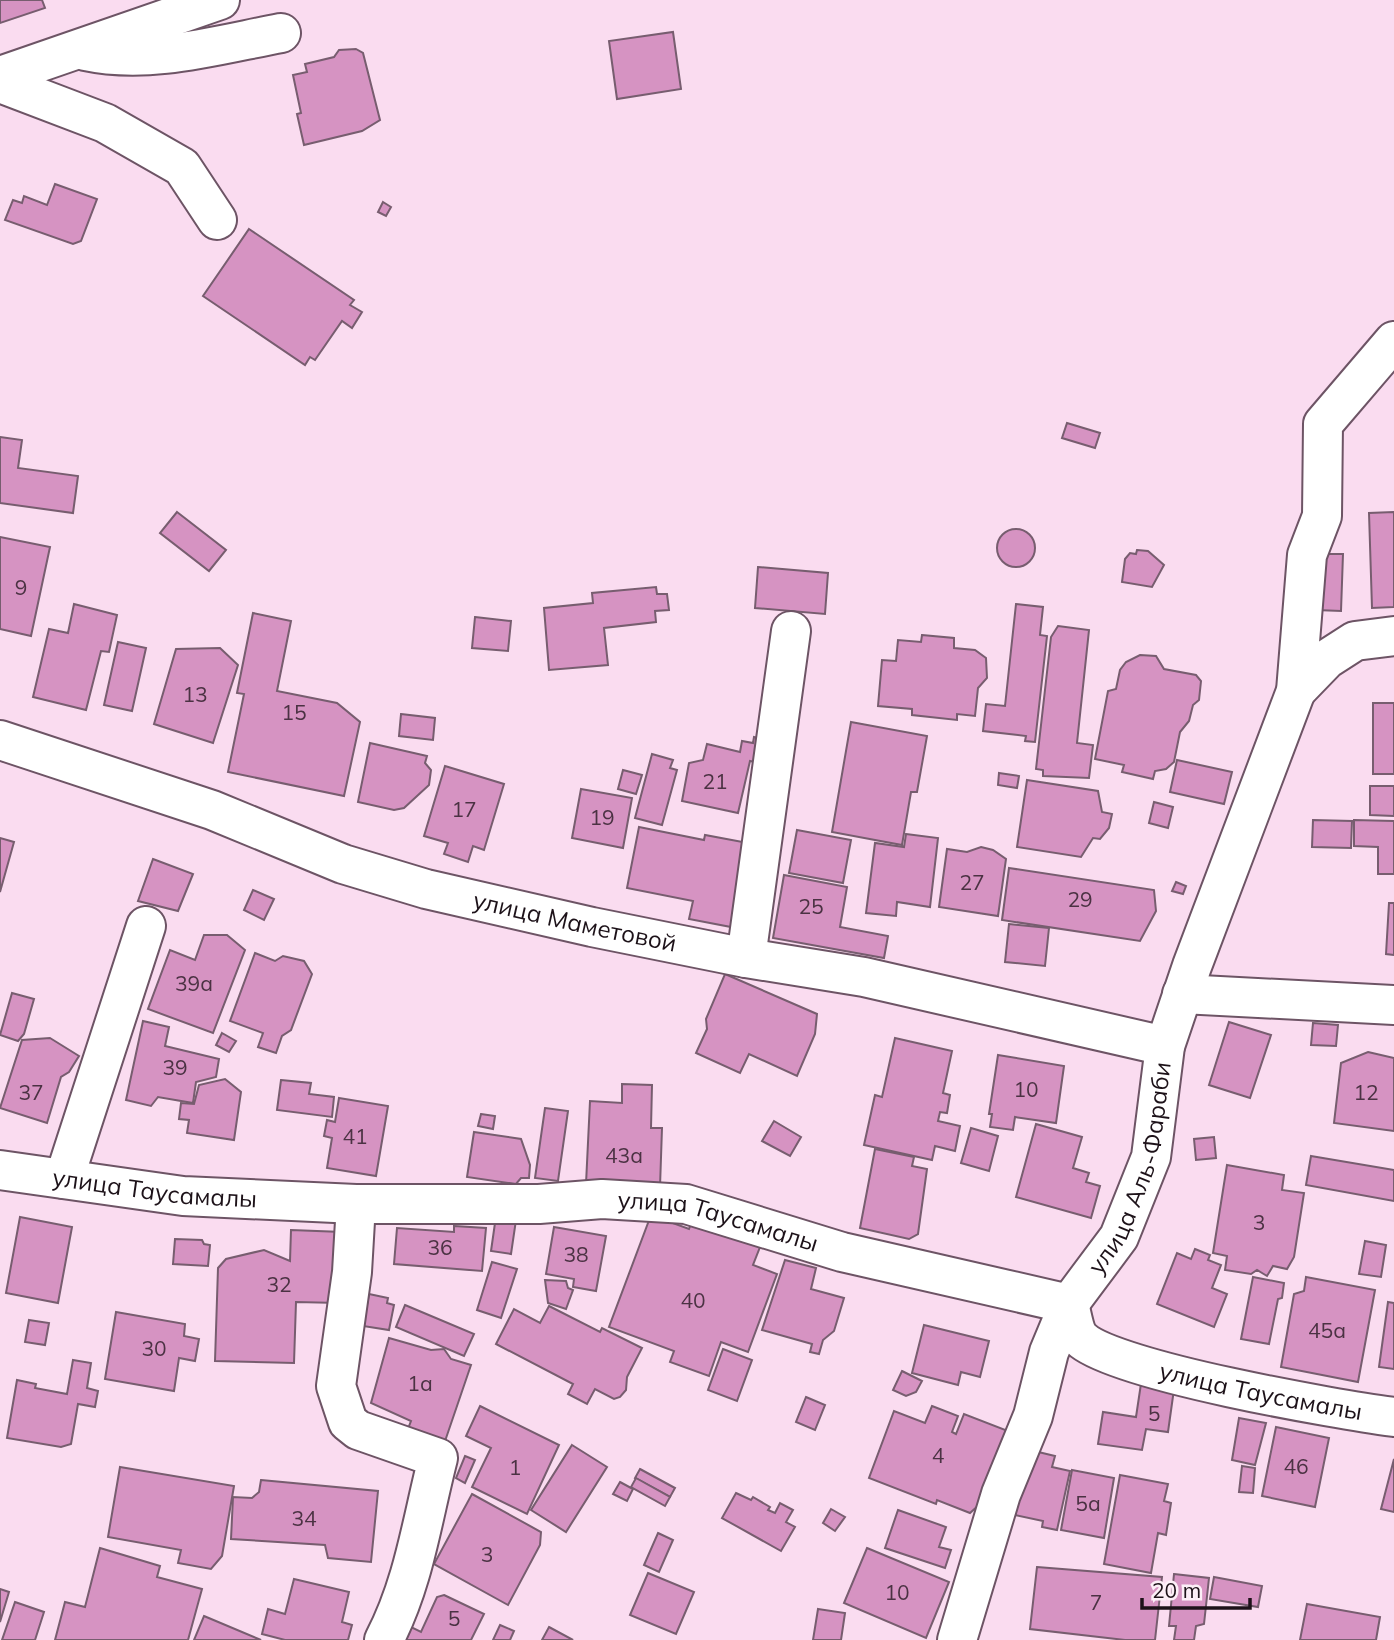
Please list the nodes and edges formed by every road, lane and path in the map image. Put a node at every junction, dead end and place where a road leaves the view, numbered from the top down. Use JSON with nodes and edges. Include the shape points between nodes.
{"nodes":[{"id":1,"x":220,"y":0,"type":"edge"},
{"id":2,"x":281,"y":33,"type":"dead end"},
{"id":3,"x":76,"y":49,"type":"junction"},
{"id":4,"x":0,"y":76,"type":"edge"},
{"id":5,"x":0,"y":83,"type":"edge"},
{"id":6,"x":217,"y":220,"type":"dead end"},
{"id":7,"x":1394,"y":341,"type":"edge"},
{"id":8,"x":791,"y":631,"type":"dead end"},
{"id":9,"x":1394,"y":636,"type":"edge"},
{"id":10,"x":1296,"y":691,"type":"junction"},
{"id":11,"x":0,"y":740,"type":"edge"},
{"id":12,"x":146,"y":926,"type":"dead end"},
{"id":13,"x":746,"y":958,"type":"junction"},
{"id":14,"x":1182,"y":994,"type":"junction"},
{"id":15,"x":1394,"y":1005,"type":"edge"},
{"id":16,"x":1165,"y":1046,"type":"junction"},
{"id":17,"x":0,"y":1170,"type":"edge"},
{"id":18,"x":64,"y":1179,"type":"junction"},
{"id":19,"x":356,"y":1205,"type":"junction"},
{"id":20,"x":1069,"y":1304,"type":"junction"},
{"id":21,"x":1394,"y":1417,"type":"edge"},
{"id":22,"x":384,"y":1640,"type":"edge"},
{"id":23,"x":957,"y":1640,"type":"edge"}],
"edges":[{"from":1,"to":3,"type":"street"},
{"from":2,"to":3,"type":"street","via":[[154,56],[112,57]]},
{"from":3,"to":4,"type":"street"},
{"from":5,"to":6,"type":"street","via":[[105,124],[182,167]]},
{"from":7,"to":10,"type":"street","via":[[1323,424],[1322,516],[1307,555]]},
{"from":8,"to":13,"type":"street"},
{"from":9,"to":10,"type":"street","via":[[1355,641],[1326,659]]},
{"from":10,"to":14,"type":"street","name":"улица Аль-Фараби"},
{"from":11,"to":13,"type":"street","name":"улица Маметовой","via":[[212,810],[343,864],[465,897]]},
{"from":12,"to":18,"type":"street"},
{"from":13,"to":16,"type":"street","name":"улица Маметовой","via":[[864,977]]},
{"from":14,"to":15,"type":"street"},
{"from":14,"to":16,"type":"street","name":"улица Аль-Фараби"},
{"from":16,"to":20,"type":"street","name":"улица Аль-Фараби","via":[[1151,1157],[1119,1237]]},
{"from":17,"to":18,"type":"street","name":"улица Таусамалы"},
{"from":18,"to":19,"type":"street","name":"улица Таусамалы","via":[[183,1196]]},
{"from":19,"to":20,"type":"street","name":"улица Таусамалы","via":[[602,1199],[686,1204],[842,1252]]},
{"from":19,"to":22,"type":"street","via":[[336,1386],[348,1422],[358,1430],[438,1458],[400,1610]]},
{"from":20,"to":21,"type":"street","name":"улица Таусамалы","via":[[1079,1337],[1095,1349],[1144,1366]]},
{"from":20,"to":23,"type":"street","name":"улица Аль-Фараби","via":[[1049,1352],[1033,1416],[1001,1494]]}]}
